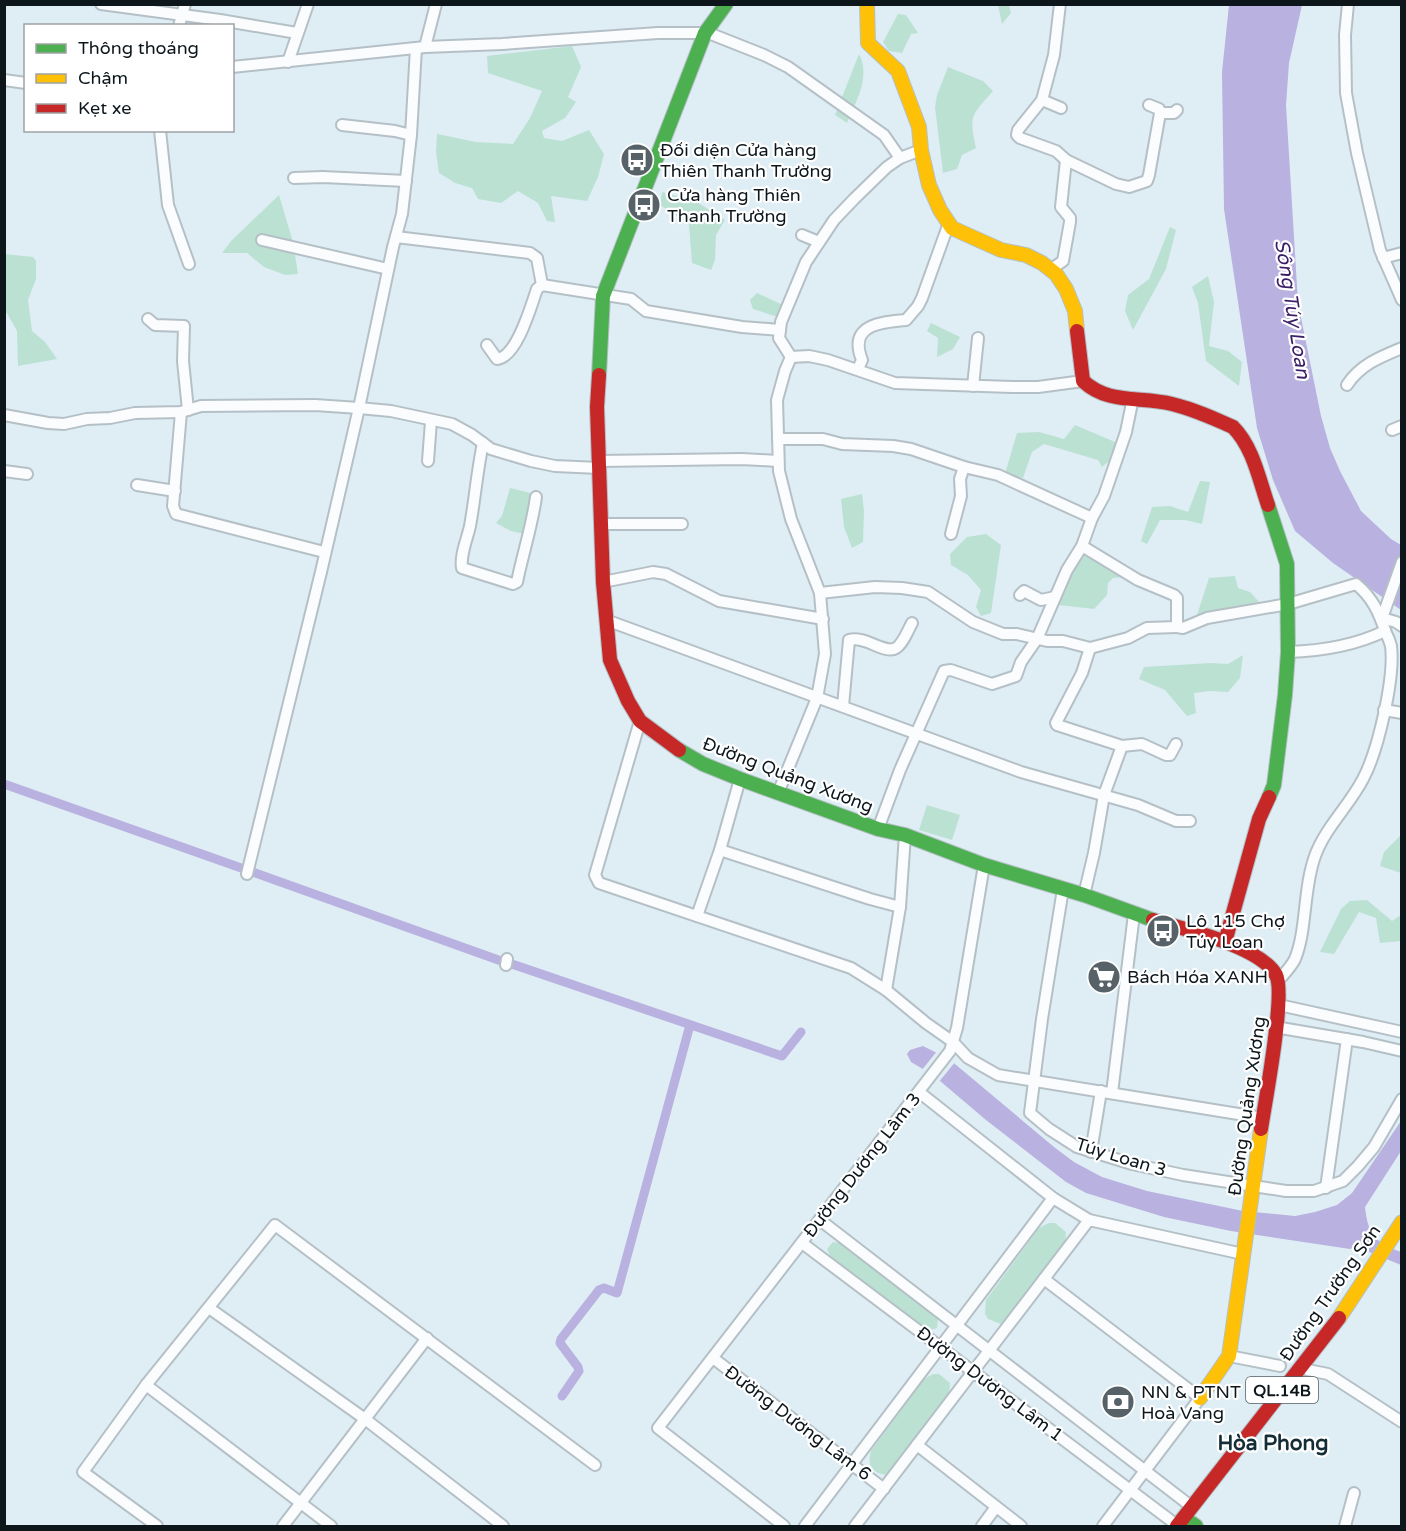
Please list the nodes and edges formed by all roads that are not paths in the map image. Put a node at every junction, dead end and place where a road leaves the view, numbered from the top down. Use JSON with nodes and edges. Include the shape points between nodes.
{"nodes":[{"id":1,"x":101,"y":4,"type":"edge"},
{"id":2,"x":184,"y":4,"type":"edge"},
{"id":3,"x":308,"y":4,"type":"edge"},
{"id":4,"x":436,"y":4,"type":"edge"},
{"id":5,"x":726,"y":4,"type":"edge"},
{"id":6,"x":867,"y":4,"type":"edge"},
{"id":7,"x":1060,"y":4,"type":"edge"},
{"id":8,"x":1348,"y":4,"type":"edge"},
{"id":9,"x":180,"y":21,"type":"edge"},
{"id":10,"x":297,"y":33,"type":"junction"},
{"id":11,"x":705,"y":33,"type":"junction"},
{"id":12,"x":421,"y":47,"type":"junction"},
{"id":13,"x":288,"y":62,"type":"junction"},
{"id":14,"x":234,"y":67,"type":"edge"},
{"id":15,"x":4,"y":80,"type":"edge"},
{"id":16,"x":24,"y":83,"type":"edge"},
{"id":17,"x":1042,"y":100,"type":"junction"},
{"id":18,"x":1149,"y":105,"type":"dead end"},
{"id":19,"x":1060,"y":108,"type":"dead end"},
{"id":20,"x":1177,"y":110,"type":"dead end"},
{"id":21,"x":1160,"y":114,"type":"junction"},
{"id":22,"x":342,"y":125,"type":"dead end"},
{"id":23,"x":160,"y":132,"type":"edge"},
{"id":24,"x":411,"y":135,"type":"junction"},
{"id":25,"x":921,"y":150,"type":"junction"},
{"id":26,"x":900,"y":158,"type":"junction"},
{"id":27,"x":1066,"y":160,"type":"junction"},
{"id":28,"x":294,"y":178,"type":"dead end"},
{"id":29,"x":406,"y":181,"type":"junction"},
{"id":30,"x":949,"y":223,"type":"junction"},
{"id":31,"x":802,"y":235,"type":"dead end"},
{"id":32,"x":396,"y":237,"type":"junction"},
{"id":33,"x":262,"y":240,"type":"dead end"},
{"id":34,"x":819,"y":242,"type":"junction"},
{"id":35,"x":1401,"y":253,"type":"edge"},
{"id":36,"x":1383,"y":258,"type":"junction"},
{"id":37,"x":189,"y":264,"type":"dead end"},
{"id":38,"x":388,"y":269,"type":"junction"},
{"id":39,"x":1050,"y":270,"type":"junction"},
{"id":40,"x":542,"y":285,"type":"junction"},
{"id":41,"x":603,"y":296,"type":"junction"},
{"id":42,"x":1401,"y":300,"type":"edge"},
{"id":43,"x":148,"y":319,"type":"dead end"},
{"id":44,"x":780,"y":330,"type":"junction"},
{"id":45,"x":978,"y":338,"type":"dead end"},
{"id":46,"x":487,"y":345,"type":"dead end"},
{"id":47,"x":1401,"y":348,"type":"edge"},
{"id":48,"x":791,"y":357,"type":"junction"},
{"id":49,"x":858,"y":369,"type":"junction"},
{"id":50,"x":1083,"y":381,"type":"junction"},
{"id":51,"x":1347,"y":385,"type":"dead end"},
{"id":52,"x":973,"y":386,"type":"junction"},
{"id":53,"x":1132,"y":399,"type":"junction"},
{"id":54,"x":359,"y":408,"type":"junction"},
{"id":55,"x":185,"y":411,"type":"junction"},
{"id":56,"x":4,"y":415,"type":"edge"},
{"id":57,"x":431,"y":421,"type":"junction"},
{"id":58,"x":778,"y":439,"type":"junction"},
{"id":59,"x":483,"y":443,"type":"junction"},
{"id":60,"x":778,"y":460,"type":"junction"},
{"id":61,"x":428,"y":461,"type":"dead end"},
{"id":62,"x":599,"y":464,"type":"junction"},
{"id":63,"x":964,"y":467,"type":"junction"},
{"id":64,"x":4,"y":471,"type":"edge"},
{"id":65,"x":27,"y":474,"type":"dead end"},
{"id":66,"x":137,"y":484,"type":"dead end"},
{"id":67,"x":175,"y":491,"type":"junction"},
{"id":68,"x":536,"y":497,"type":"dead end"},
{"id":69,"x":1092,"y":518,"type":"junction"},
{"id":70,"x":602,"y":524,"type":"junction"},
{"id":71,"x":682,"y":524,"type":"dead end"},
{"id":72,"x":951,"y":534,"type":"dead end"},
{"id":73,"x":1082,"y":546,"type":"junction"},
{"id":74,"x":324,"y":552,"type":"junction"},
{"id":75,"x":1401,"y":562,"type":"edge"},
{"id":76,"x":603,"y":582,"type":"junction"},
{"id":77,"x":820,"y":593,"type":"junction"},
{"id":78,"x":1020,"y":595,"type":"dead end"},
{"id":79,"x":1055,"y":597,"type":"junction"},
{"id":80,"x":1288,"y":604,"type":"junction"},
{"id":81,"x":1382,"y":618,"type":"junction"},
{"id":82,"x":823,"y":619,"type":"junction"},
{"id":83,"x":606,"y":620,"type":"junction"},
{"id":84,"x":912,"y":623,"type":"dead end"},
{"id":85,"x":1401,"y":626,"type":"edge"},
{"id":86,"x":1177,"y":627,"type":"junction"},
{"id":87,"x":1385,"y":631,"type":"junction"},
{"id":88,"x":1037,"y":639,"type":"junction"},
{"id":89,"x":1396,"y":646,"type":"edge"},
{"id":90,"x":1090,"y":648,"type":"junction"},
{"id":91,"x":1288,"y":652,"type":"junction"},
{"id":92,"x":1401,"y":671,"type":"edge"},
{"id":93,"x":1390,"y":672,"type":"junction"},
{"id":94,"x":817,"y":698,"type":"junction"},
{"id":95,"x":843,"y":706,"type":"junction"},
{"id":96,"x":1384,"y":710,"type":"junction"},
{"id":97,"x":1401,"y":713,"type":"edge"},
{"id":98,"x":640,"y":721,"type":"junction"},
{"id":99,"x":915,"y":734,"type":"junction"},
{"id":100,"x":1176,"y":744,"type":"dead end"},
{"id":101,"x":1122,"y":746,"type":"junction"},
{"id":102,"x":740,"y":779,"type":"junction"},
{"id":103,"x":778,"y":793,"type":"junction"},
{"id":104,"x":1104,"y":795,"type":"junction"},
{"id":105,"x":1190,"y":821,"type":"dead end"},
{"id":106,"x":878,"y":829,"type":"junction"},
{"id":107,"x":905,"y":835,"type":"junction"},
{"id":108,"x":720,"y":850,"type":"junction"},
{"id":109,"x":984,"y":865,"type":"junction"},
{"id":110,"x":247,"y":870,"type":"dead end"},
{"id":111,"x":1063,"y":889,"type":"junction"},
{"id":112,"x":1084,"y":895,"type":"junction"},
{"id":113,"x":900,"y":907,"type":"junction"},
{"id":114,"x":1134,"y":914,"type":"junction"},
{"id":115,"x":697,"y":916,"type":"junction"},
{"id":116,"x":1225,"y":942,"type":"junction"},
{"id":117,"x":1278,"y":981,"type":"junction"},
{"id":118,"x":886,"y":990,"type":"junction"},
{"id":119,"x":1279,"y":1005,"type":"junction"},
{"id":120,"x":1275,"y":1027,"type":"junction"},
{"id":121,"x":1401,"y":1032,"type":"edge"},
{"id":122,"x":1347,"y":1039,"type":"junction"},
{"id":123,"x":952,"y":1046,"type":"junction"},
{"id":124,"x":1401,"y":1051,"type":"edge"},
{"id":125,"x":1034,"y":1081,"type":"junction"},
{"id":126,"x":921,"y":1088,"type":"junction"},
{"id":127,"x":1106,"y":1092,"type":"junction"},
{"id":128,"x":1401,"y":1099,"type":"edge"},
{"id":129,"x":1263,"y":1118,"type":"junction"},
{"id":130,"x":1091,"y":1152,"type":"junction"},
{"id":131,"x":1253,"y":1185,"type":"junction"},
{"id":132,"x":1326,"y":1188,"type":"junction"},
{"id":133,"x":1053,"y":1197,"type":"junction"},
{"id":134,"x":820,"y":1220,"type":"junction"},
{"id":135,"x":1089,"y":1220,"type":"junction"},
{"id":136,"x":1401,"y":1222,"type":"edge"},
{"id":137,"x":802,"y":1243,"type":"junction"},
{"id":138,"x":1244,"y":1248,"type":"junction"},
{"id":139,"x":1044,"y":1279,"type":"junction"},
{"id":140,"x":209,"y":1308,"type":"junction"},
{"id":141,"x":957,"y":1325,"type":"junction"},
{"id":142,"x":427,"y":1338,"type":"junction"},
{"id":143,"x":941,"y":1347,"type":"junction"},
{"id":144,"x":989,"y":1350,"type":"junction"},
{"id":145,"x":1228,"y":1356,"type":"junction"},
{"id":146,"x":713,"y":1358,"type":"junction"},
{"id":147,"x":1280,"y":1366,"type":"dead end"},
{"id":148,"x":1308,"y":1370,"type":"dead end"},
{"id":149,"x":973,"y":1371,"type":"junction"},
{"id":150,"x":146,"y":1385,"type":"junction"},
{"id":151,"x":1200,"y":1398,"type":"junction"},
{"id":152,"x":365,"y":1419,"type":"junction"},
{"id":153,"x":1401,"y":1422,"type":"edge"},
{"id":154,"x":917,"y":1445,"type":"junction"},
{"id":155,"x":852,"y":1464,"type":"junction"},
{"id":156,"x":595,"y":1465,"type":"dead end"},
{"id":157,"x":1144,"y":1470,"type":"junction"},
{"id":158,"x":884,"y":1489,"type":"junction"},
{"id":159,"x":1130,"y":1490,"type":"junction"},
{"id":160,"x":1354,"y":1493,"type":"dead end"},
{"id":161,"x":300,"y":1504,"type":"junction"},
{"id":162,"x":996,"y":1507,"type":"junction"},
{"id":163,"x":1183,"y":1519,"type":"edge"},
{"id":164,"x":157,"y":1527,"type":"edge"},
{"id":165,"x":283,"y":1527,"type":"edge"},
{"id":166,"x":331,"y":1527,"type":"edge"},
{"id":167,"x":503,"y":1527,"type":"edge"},
{"id":168,"x":784,"y":1527,"type":"edge"},
{"id":169,"x":805,"y":1527,"type":"edge"},
{"id":170,"x":855,"y":1527,"type":"edge"},
{"id":171,"x":982,"y":1527,"type":"edge"},
{"id":172,"x":1021,"y":1527,"type":"edge"},
{"id":173,"x":1103,"y":1527,"type":"edge"},
{"id":174,"x":1196,"y":1527,"type":"edge"},
{"id":175,"x":1345,"y":1527,"type":"edge"}],
"edges":[{"from":1,"to":9,"type":"street"},
{"from":2,"to":9,"type":"street"},
{"from":3,"to":10,"type":"street"},
{"from":4,"to":12,"type":"street"},
{"from":5,"to":11,"type":"main road","name":"Đường Quảng Xương"},
{"from":6,"to":25,"type":"main road","via":[[868,43],[898,71],[919,127]]},
{"from":7,"to":17,"type":"street","via":[[1054,55]]},
{"from":8,"to":36,"type":"street","via":[[1346,93],[1356,153]]},
{"from":9,"to":10,"type":"street","via":[[220,20]]},
{"from":10,"to":13,"type":"street"},
{"from":11,"to":12,"type":"street"},
{"from":11,"to":26,"type":"street","via":[[788,67],[884,135]]},
{"from":11,"to":41,"type":"main road","name":"Đường Quảng Xương"},
{"from":12,"to":13,"type":"street"},
{"from":12,"to":24,"type":"street"},
{"from":13,"to":14,"type":"street"},
{"from":15,"to":16,"type":"street"},
{"from":17,"to":19,"type":"street"},
{"from":17,"to":27,"type":"street","via":[[1017,135],[1056,151]]},
{"from":18,"to":21,"type":"street","via":[[1159,109]]},
{"from":20,"to":21,"type":"street"},
{"from":21,"to":27,"type":"street","via":[[1149,175],[1141,184],[1116,184]]},
{"from":22,"to":24,"type":"street"},
{"from":23,"to":37,"type":"street","via":[[168,205]]},
{"from":24,"to":29,"type":"street"},
{"from":25,"to":26,"type":"street"},
{"from":25,"to":30,"type":"main road","via":[[929,185]]},
{"from":26,"to":34,"type":"street","via":[[855,198]]},
{"from":27,"to":39,"type":"street","via":[[1061,207],[1070,222],[1063,261]]},
{"from":28,"to":29,"type":"street"},
{"from":29,"to":32,"type":"street"},
{"from":30,"to":39,"type":"main road","via":[[972,238],[1026,255]]},
{"from":30,"to":49,"type":"street","via":[[918,306],[906,320],[876,323],[863,332]]},
{"from":31,"to":34,"type":"street"},
{"from":32,"to":38,"type":"street"},
{"from":32,"to":40,"type":"street","via":[[530,253],[537,258]]},
{"from":33,"to":38,"type":"street"},
{"from":34,"to":44,"type":"street","via":[[790,296]]},
{"from":35,"to":36,"type":"street"},
{"from":36,"to":42,"type":"street"},
{"from":38,"to":54,"type":"street"},
{"from":39,"to":50,"type":"main road","via":[[1066,289],[1075,311]]},
{"from":40,"to":41,"type":"street"},
{"from":40,"to":46,"type":"street","via":[[537,289],[523,331],[504,357],[497,360]]},
{"from":41,"to":44,"type":"street","via":[[631,299],[646,311]]},
{"from":41,"to":62,"type":"main road","name":"Đường Quảng Xương","via":[[597,407]]},
{"from":43,"to":55,"type":"street","via":[[155,325],[184,326]]},
{"from":44,"to":48,"type":"street","via":[[779,338]]},
{"from":45,"to":52,"type":"street"},
{"from":47,"to":51,"type":"street","via":[[1369,363]]},
{"from":48,"to":49,"type":"street","via":[[819,358]]},
{"from":48,"to":58,"type":"street","via":[[777,400]]},
{"from":49,"to":52,"type":"street","via":[[895,383]]},
{"from":50,"to":52,"type":"street","via":[[1038,387]]},
{"from":50,"to":53,"type":"main road","via":[[1093,390]]},
{"from":53,"to":69,"type":"street","via":[[1113,472]]},
{"from":53,"to":80,"type":"main road","via":[[1174,404],[1233,427],[1240,435],[1253,460],[1287,564]]},
{"from":54,"to":55,"type":"street","via":[[201,406]]},
{"from":54,"to":57,"type":"street"},
{"from":54,"to":74,"type":"street"},
{"from":55,"to":56,"type":"street","via":[[135,413],[64,424]]},
{"from":55,"to":67,"type":"street"},
{"from":57,"to":59,"type":"street","via":[[452,424]]},
{"from":57,"to":61,"type":"street"},
{"from":58,"to":60,"type":"street"},
{"from":58,"to":63,"type":"street","via":[[893,446]]},
{"from":59,"to":62,"type":"street","via":[[491,449],[555,466]]},
{"from":59,"to":68,"type":"street","via":[[462,568],[517,582]]},
{"from":60,"to":62,"type":"street"},
{"from":60,"to":77,"type":"street","via":[[791,519]]},
{"from":62,"to":70,"type":"main road","name":"Đường Quảng Xương"},
{"from":63,"to":69,"type":"street","via":[[998,475]]},
{"from":63,"to":72,"type":"street"},
{"from":64,"to":65,"type":"street"},
{"from":66,"to":67,"type":"street"},
{"from":67,"to":74,"type":"street","via":[[174,510],[181,517]]},
{"from":69,"to":73,"type":"street"},
{"from":70,"to":71,"type":"street"},
{"from":70,"to":76,"type":"main road","name":"Đường Quảng Xương"},
{"from":73,"to":79,"type":"street"},
{"from":73,"to":86,"type":"street","via":[[1138,580],[1174,595]]},
{"from":74,"to":110,"type":"street"},
{"from":75,"to":81,"type":"street"},
{"from":76,"to":82,"type":"street","via":[[653,572],[666,574],[719,601]]},
{"from":76,"to":83,"type":"main road","name":"Đường Quảng Xương"},
{"from":77,"to":82,"type":"street"},
{"from":77,"to":88,"type":"street","via":[[875,587],[928,592],[974,622],[1004,634]]},
{"from":78,"to":79,"type":"street","via":[[1024,591],[1041,600]]},
{"from":79,"to":88,"type":"street"},
{"from":80,"to":81,"type":"street","via":[[1356,584],[1367,593]]},
{"from":80,"to":86,"type":"street"},
{"from":80,"to":91,"type":"main road"},
{"from":81,"to":85,"type":"street"},
{"from":81,"to":87,"type":"street"},
{"from":82,"to":94,"type":"street","via":[[825,654]]},
{"from":83,"to":94,"type":"street"},
{"from":83,"to":98,"type":"main road","name":"Đường Quảng Xương","via":[[610,660]]},
{"from":84,"to":95,"type":"street","via":[[894,650],[861,638],[849,640]]},
{"from":86,"to":90,"type":"street","via":[[1147,628],[1128,638]]},
{"from":87,"to":89,"type":"street"},
{"from":87,"to":91,"type":"street","via":[[1333,647]]},
{"from":88,"to":90,"type":"street"},
{"from":88,"to":99,"type":"street","via":[[1016,676],[998,683],[988,684],[945,670]]},
{"from":89,"to":93,"type":"street"},
{"from":90,"to":101,"type":"street","via":[[1082,673],[1056,723]]},
{"from":91,"to":116,"type":"main road","via":[[1274,785],[1259,819]]},
{"from":92,"to":93,"type":"street"},
{"from":93,"to":96,"type":"street"},
{"from":94,"to":95,"type":"street"},
{"from":94,"to":103,"type":"street"},
{"from":95,"to":99,"type":"street"},
{"from":96,"to":97,"type":"street"},
{"from":96,"to":117,"type":"street","via":[[1363,779],[1316,854],[1294,960]]},
{"from":98,"to":102,"type":"main road","name":"Đường Quảng Xương","via":[[675,748]]},
{"from":98,"to":115,"type":"street","via":[[595,879],[599,884]]},
{"from":99,"to":104,"type":"street","via":[[1021,772]]},
{"from":99,"to":106,"type":"street"},
{"from":100,"to":101,"type":"street","via":[[1170,755],[1142,744]]},
{"from":101,"to":104,"type":"street"},
{"from":102,"to":103,"type":"main road","name":"Đường Quảng Xương"},
{"from":102,"to":108,"type":"street"},
{"from":103,"to":106,"type":"main road","name":"Đường Quảng Xương"},
{"from":104,"to":105,"type":"street","via":[[1176,821]]},
{"from":104,"to":112,"type":"street"},
{"from":106,"to":107,"type":"main road","name":"Đường Quảng Xương"},
{"from":107,"to":109,"type":"main road","name":"Đường Quảng Xương"},
{"from":107,"to":113,"type":"street"},
{"from":108,"to":113,"type":"street"},
{"from":108,"to":115,"type":"street"},
{"from":109,"to":111,"type":"main road","name":"Đường Quảng Xương"},
{"from":109,"to":123,"type":"street","name":"Đường Dương Lâm 3"},
{"from":111,"to":112,"type":"main road","name":"Đường Quảng Xương"},
{"from":111,"to":125,"type":"street"},
{"from":112,"to":114,"type":"main road","name":"Đường Quảng Xương"},
{"from":113,"to":118,"type":"street"},
{"from":114,"to":116,"type":"main road","name":"Đường Quảng Xương"},
{"from":114,"to":127,"type":"street"},
{"from":115,"to":118,"type":"street","via":[[841,964]]},
{"from":116,"to":117,"type":"main road","name":"Đường Quảng Xương","via":[[1263,961]]},
{"from":117,"to":119,"type":"main road","name":"Đường Quảng Xương"},
{"from":118,"to":123,"type":"street"},
{"from":119,"to":120,"type":"main road","name":"Đường Quảng Xương"},
{"from":119,"to":121,"type":"street"},
{"from":120,"to":122,"type":"street"},
{"from":120,"to":129,"type":"main road","name":"Đường Quảng Xương"},
{"from":122,"to":124,"type":"street"},
{"from":122,"to":132,"type":"street"},
{"from":123,"to":125,"type":"street","via":[[998,1075]]},
{"from":123,"to":126,"type":"street","name":"Đường Dương Lâm 3"},
{"from":125,"to":127,"type":"street"},
{"from":125,"to":130,"type":"street","name":"Túy Loan 3","via":[[1030,1113],[1061,1137]]},
{"from":126,"to":133,"type":"street"},
{"from":126,"to":134,"type":"street","name":"Đường Dương Lâm 3"},
{"from":127,"to":129,"type":"street"},
{"from":127,"to":130,"type":"street"},
{"from":128,"to":132,"type":"street","via":[[1374,1147],[1358,1166],[1343,1181]]},
{"from":129,"to":131,"type":"main road","name":"Đường Quảng Xương"},
{"from":130,"to":131,"type":"street","name":"Túy Loan 3","via":[[1150,1169]]},
{"from":131,"to":132,"type":"street","name":"Túy Loan 3","via":[[1286,1191]]},
{"from":131,"to":138,"type":"main road","name":"Đường Quảng Xương"},
{"from":133,"to":135,"type":"street"},
{"from":133,"to":141,"type":"street"},
{"from":134,"to":137,"type":"street","name":"Đường Dương Lâm 3"},
{"from":134,"to":141,"type":"street","name":"Đường Dương Lâm 1"},
{"from":135,"to":138,"type":"street"},
{"from":135,"to":139,"type":"street"},
{"from":136,"to":163,"type":"main road","name":"Đường Trường Sơn","number":"QL.14B","via":[[1343,1313]]},
{"from":137,"to":143,"type":"street","name":"Đường Dương Lâm 1"},
{"from":137,"to":146,"type":"street","name":"Đường Dương Lâm 3"},
{"from":138,"to":145,"type":"main road"},
{"from":139,"to":144,"type":"street"},
{"from":139,"to":151,"type":"street"},
{"from":140,"to":142,"type":"street","via":[[275,1225]]},
{"from":140,"to":150,"type":"street"},
{"from":140,"to":152,"type":"street"},
{"from":141,"to":143,"type":"street"},
{"from":141,"to":144,"type":"street","name":"Đường Dương Lâm 1"},
{"from":142,"to":152,"type":"street"},
{"from":142,"to":156,"type":"street"},
{"from":143,"to":149,"type":"street","name":"Đường Dương Lâm 1"},
{"from":143,"to":155,"type":"street"},
{"from":144,"to":149,"type":"street"},
{"from":144,"to":157,"type":"street","name":"Đường Dương Lâm 1"},
{"from":145,"to":147,"type":"street"},
{"from":145,"to":151,"type":"main road"},
{"from":146,"to":155,"type":"street","name":"Đường Dương Lâm 6"},
{"from":146,"to":168,"type":"street","name":"Đường Dương Lâm 3","via":[[658,1428]]},
{"from":148,"to":153,"type":"street","via":[[1328,1374]]},
{"from":149,"to":154,"type":"street"},
{"from":149,"to":159,"type":"street","name":"Đường Dương Lâm 1"},
{"from":150,"to":161,"type":"street"},
{"from":150,"to":164,"type":"street","via":[[83,1472]]},
{"from":151,"to":157,"type":"street"},
{"from":152,"to":161,"type":"street"},
{"from":152,"to":167,"type":"street"},
{"from":154,"to":158,"type":"street"},
{"from":154,"to":162,"type":"street"},
{"from":155,"to":158,"type":"street","name":"Đường Dương Lâm 6"},
{"from":155,"to":169,"type":"street"},
{"from":157,"to":159,"type":"street"},
{"from":157,"to":163,"type":"street","name":"Đường Dương Lâm 1"},
{"from":158,"to":170,"type":"street"},
{"from":159,"to":163,"type":"street","name":"Đường Dương Lâm 1"},
{"from":159,"to":173,"type":"street"},
{"from":160,"to":175,"type":"street"},
{"from":161,"to":165,"type":"street"},
{"from":161,"to":166,"type":"street"},
{"from":162,"to":171,"type":"street"},
{"from":162,"to":172,"type":"street"},
{"from":163,"to":174,"type":"main road"}]}
